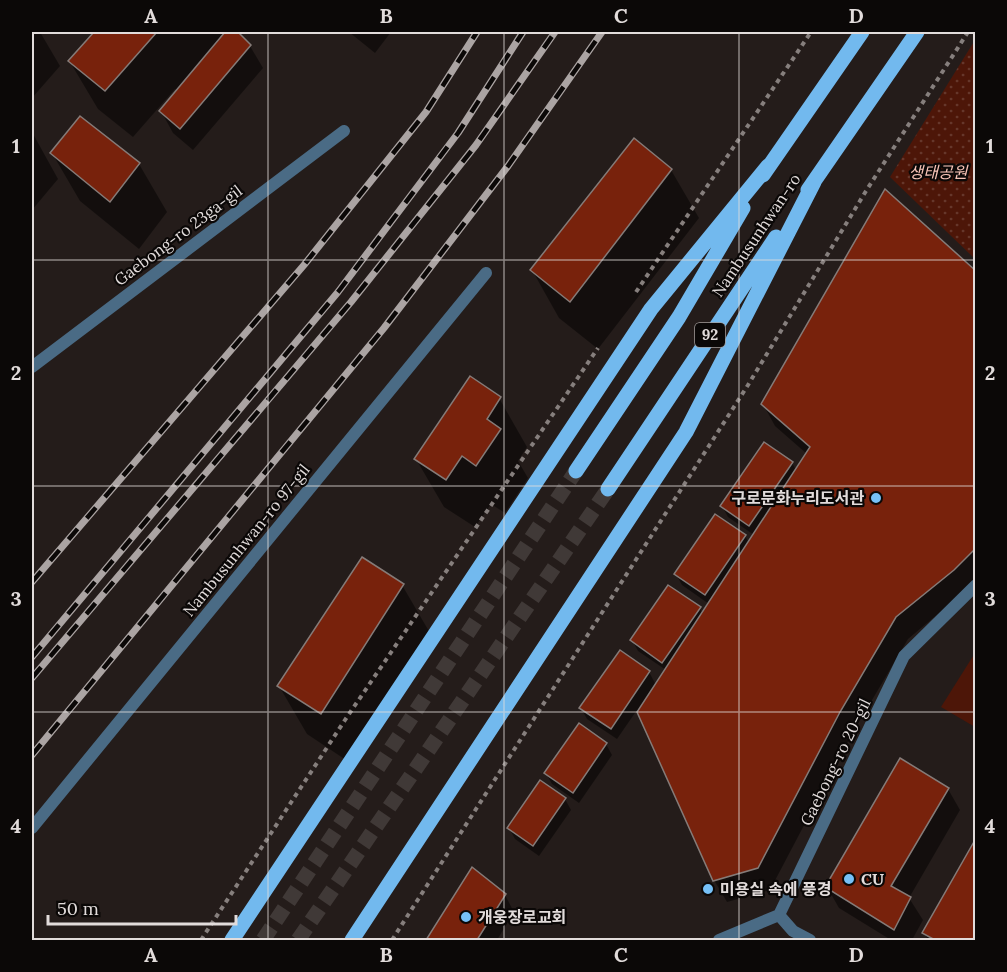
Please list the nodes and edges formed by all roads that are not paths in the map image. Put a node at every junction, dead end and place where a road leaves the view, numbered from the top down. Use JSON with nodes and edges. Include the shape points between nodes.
{"nodes":[{"id":1,"x":862,"y":32,"type":"edge"},
{"id":2,"x":917,"y":32,"type":"edge"},
{"id":3,"x":344,"y":131,"type":"dead end"},
{"id":4,"x":768,"y":166,"type":"junction"},
{"id":5,"x":814,"y":182,"type":"junction"},
{"id":6,"x":486,"y":273,"type":"dead end"},
{"id":7,"x":32,"y":367,"type":"edge"},
{"id":8,"x":576,"y":471,"type":"tunnel mouth"},
{"id":9,"x":608,"y":489,"type":"tunnel mouth"},
{"id":10,"x":975,"y":585,"type":"edge"},
{"id":11,"x":32,"y":828,"type":"edge"},
{"id":12,"x":779,"y":915,"type":"junction"},
{"id":13,"x":232,"y":940,"type":"edge"},
{"id":14,"x":352,"y":940,"type":"edge"},
{"id":15,"x":719,"y":940,"type":"edge"},
{"id":16,"x":810,"y":940,"type":"edge"}],
"edges":[{"from":1,"to":4,"type":"main road","name":"Nambusunhwan-ro","number":"92"},
{"from":2,"to":5,"type":"main road","name":"Nambusunhwan-ro","number":"92"},
{"from":3,"to":7,"type":"street","name":"Gaebong-ro 23ga-gil"},
{"from":4,"to":8,"type":"main road","name":"Nambusunhwan-ro","number":"92","via":[[679,317]]},
{"from":4,"to":13,"type":"main road","via":[[651,309]]},
{"from":5,"to":9,"type":"main road","name":"Nambusunhwan-ro","number":"92"},
{"from":5,"to":14,"type":"main road","via":[[686,432]]},
{"from":6,"to":11,"type":"street","name":"Nambusunhwan-ro 97-gil"},
{"from":10,"to":12,"type":"street","name":"Gaebong-ro 20-gil","via":[[904,656]]},
{"from":12,"to":15,"type":"street"},
{"from":12,"to":16,"type":"street","via":[[793,932]]}]}
